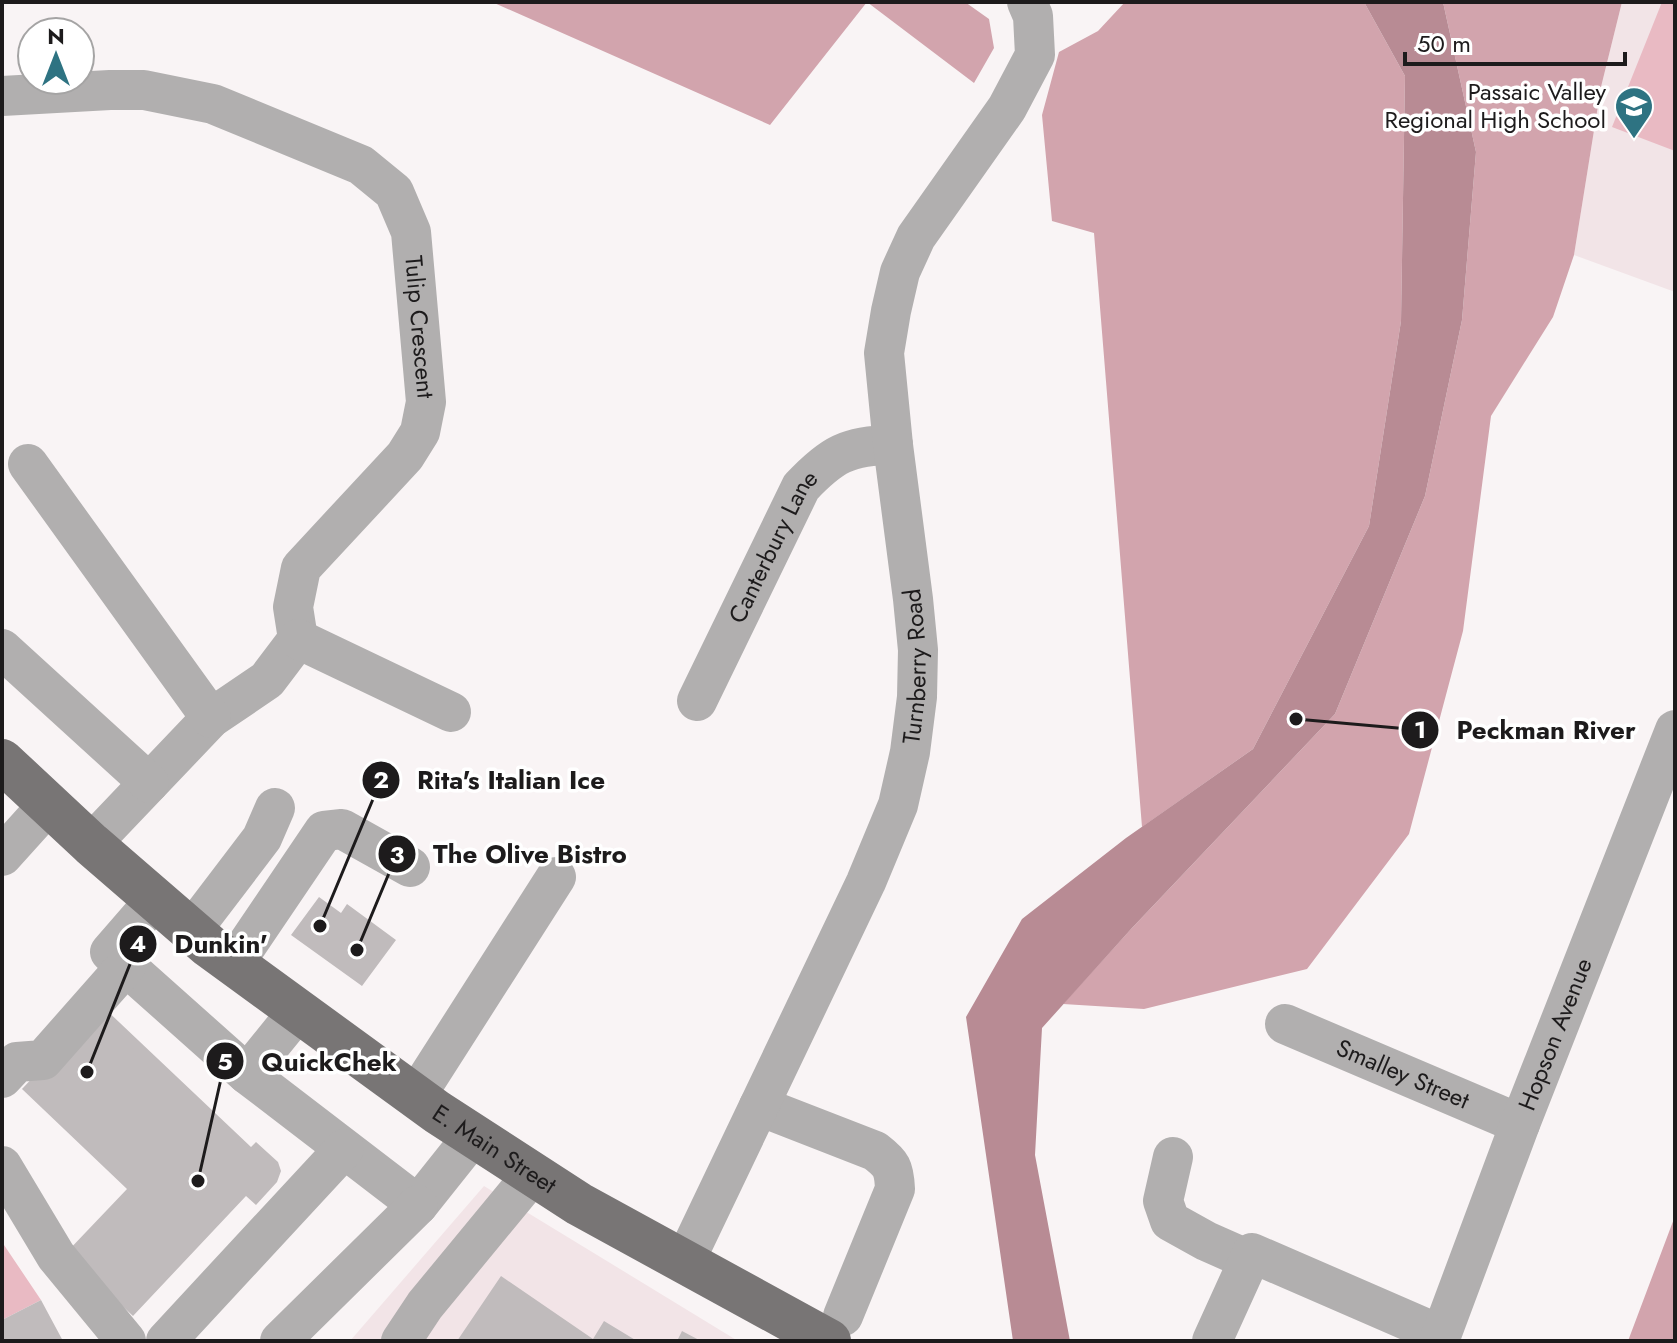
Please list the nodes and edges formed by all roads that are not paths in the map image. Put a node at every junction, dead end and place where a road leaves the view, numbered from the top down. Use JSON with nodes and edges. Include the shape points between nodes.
{"nodes":[{"id":1,"x":1039,"y":7,"type":"edge"},
{"id":2,"x":2,"y":96,"type":"edge"},
{"id":3,"x":893,"y":445,"type":"junction"},
{"id":4,"x":28,"y":464,"type":"dead end"},
{"id":5,"x":298,"y":639,"type":"junction"},
{"id":6,"x":2,"y":649,"type":"edge"},
{"id":7,"x":697,"y":701,"type":"dead end"},
{"id":8,"x":451,"y":712,"type":"dead end"},
{"id":9,"x":211,"y":718,"type":"junction"},
{"id":10,"x":1675,"y":730,"type":"edge"},
{"id":11,"x":2,"y":761,"type":"edge"},
{"id":12,"x":149,"y":783,"type":"junction"},
{"id":13,"x":48,"y":805,"type":"junction"},
{"id":14,"x":275,"y":808,"type":"dead end"},
{"id":15,"x":91,"y":844,"type":"junction"},
{"id":16,"x":2,"y":856,"type":"edge"},
{"id":17,"x":410,"y":867,"type":"dead end"},
{"id":18,"x":556,"y":877,"type":"dead end"},
{"id":19,"x":156,"y":899,"type":"junction"},
{"id":20,"x":192,"y":930,"type":"junction"},
{"id":21,"x":234,"y":964,"type":"junction"},
{"id":22,"x":126,"y":966,"type":"junction"},
{"id":23,"x":299,"y":1010,"type":"junction"},
{"id":24,"x":1285,"y":1024,"type":"dead end"},
{"id":25,"x":247,"y":1074,"type":"junction"},
{"id":26,"x":2,"y":1078,"type":"edge"},
{"id":27,"x":416,"y":1096,"type":"junction"},
{"id":28,"x":759,"y":1106,"type":"junction"},
{"id":29,"x":1520,"y":1124,"type":"junction"},
{"id":30,"x":473,"y":1136,"type":"junction"},
{"id":31,"x":344,"y":1149,"type":"junction"},
{"id":32,"x":1173,"y":1157,"type":"dead end"},
{"id":33,"x":2,"y":1166,"type":"edge"},
{"id":34,"x":533,"y":1174,"type":"junction"},
{"id":35,"x":418,"y":1205,"type":"junction"},
{"id":36,"x":1249,"y":1260,"type":"junction"},
{"id":37,"x":684,"y":1263,"type":"junction"},
{"id":38,"x":836,"y":1328,"type":"edge"},
{"id":39,"x":1440,"y":1338,"type":"edge"},
{"id":40,"x":126,"y":1341,"type":"edge"},
{"id":41,"x":166,"y":1341,"type":"edge"},
{"id":42,"x":280,"y":1341,"type":"edge"},
{"id":43,"x":401,"y":1341,"type":"edge"},
{"id":44,"x":1212,"y":1341,"type":"edge"}],
"edges":[{"from":1,"to":3,"type":"street","name":"Turnberry Road","via":[[1035,55],[1007,108],[916,237],[900,272],[884,353]]},
{"from":2,"to":5,"type":"street","name":"Tulip Crescent","via":[[144,90],[213,104],[361,165],[394,192],[411,232],[426,402],[420,432],[405,456],[301,568],[293,607]]},
{"from":3,"to":7,"type":"street","name":"Canterbury Lane","via":[[847,450],[821,465],[801,487]]},
{"from":3,"to":28,"type":"street","name":"Turnberry Road","via":[[918,650],[910,752],[898,805],[866,882]]},
{"from":4,"to":9,"type":"street"},
{"from":5,"to":8,"type":"street"},
{"from":5,"to":9,"type":"street","via":[[267,680]]},
{"from":6,"to":12,"type":"street"},
{"from":9,"to":12,"type":"street"},
{"from":10,"to":29,"type":"street","name":"Hopson Avenue"},
{"from":11,"to":13,"type":"main road","name":"E. Main Street"},
{"from":12,"to":15,"type":"street"},
{"from":13,"to":15,"type":"main road","name":"E. Main Street"},
{"from":13,"to":16,"type":"street"},
{"from":14,"to":20,"type":"street","via":[[262,838]]},
{"from":15,"to":19,"type":"main road","name":"E. Main Street"},
{"from":17,"to":21,"type":"street","via":[[342,829],[324,831]]},
{"from":18,"to":27,"type":"street"},
{"from":19,"to":20,"type":"main road","name":"E. Main Street"},
{"from":19,"to":22,"type":"street","via":[[110,952]]},
{"from":20,"to":21,"type":"main road","name":"E. Main Street"},
{"from":21,"to":23,"type":"main road","name":"E. Main Street"},
{"from":22,"to":25,"type":"street"},
{"from":22,"to":26,"type":"street","via":[[43,1060],[17,1062]]},
{"from":23,"to":25,"type":"street"},
{"from":23,"to":27,"type":"main road","name":"E. Main Street"},
{"from":24,"to":29,"type":"street","name":"Smalley Street"},
{"from":25,"to":31,"type":"street"},
{"from":27,"to":30,"type":"main road","name":"E. Main Street"},
{"from":28,"to":37,"type":"street","name":"Turnberry Road"},
{"from":28,"to":38,"type":"street","via":[[875,1151],[895,1172],[895,1189]]},
{"from":29,"to":39,"type":"street","name":"Hopson Avenue"},
{"from":30,"to":34,"type":"main road","name":"E. Main Street"},
{"from":30,"to":35,"type":"street"},
{"from":31,"to":35,"type":"street"},
{"from":31,"to":41,"type":"street"},
{"from":32,"to":36,"type":"street","via":[[1163,1201],[1170,1221]]},
{"from":33,"to":40,"type":"street","via":[[56,1256]]},
{"from":34,"to":37,"type":"main road","name":"E. Main Street"},
{"from":34,"to":43,"type":"street"},
{"from":35,"to":42,"type":"street"},
{"from":36,"to":39,"type":"street","via":[[1252,1253]]},
{"from":36,"to":44,"type":"street"},
{"from":37,"to":38,"type":"main road","name":"E. Main Street"}]}
